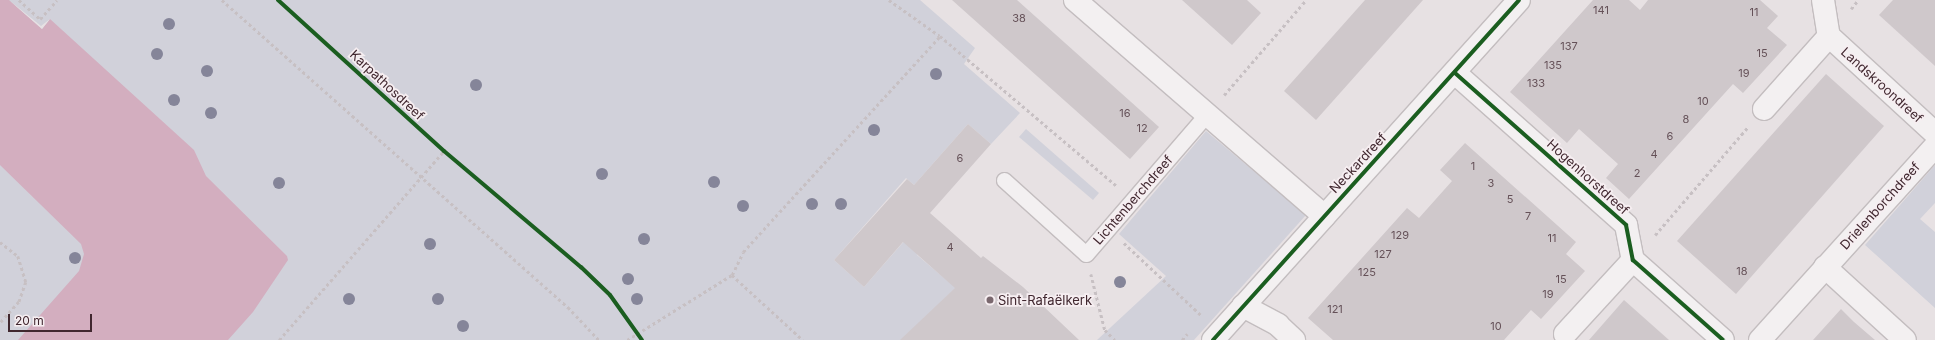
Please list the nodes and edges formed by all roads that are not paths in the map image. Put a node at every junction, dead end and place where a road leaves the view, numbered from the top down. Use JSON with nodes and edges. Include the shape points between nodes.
{"nodes":[{"id":1,"x":1075,"y":0,"type":"edge"},
{"id":2,"x":1519,"y":0,"type":"edge"},
{"id":3,"x":1823,"y":0,"type":"edge"},
{"id":4,"x":1829,"y":36,"type":"junction"},
{"id":5,"x":1455,"y":73,"type":"junction"},
{"id":6,"x":1764,"y":108,"type":"road end"},
{"id":7,"x":1205,"y":116,"type":"junction"},
{"id":8,"x":1935,"y":133,"type":"edge"},
{"id":9,"x":1935,"y":146,"type":"edge"},
{"id":10,"x":1004,"y":180,"type":"dead end"},
{"id":11,"x":1324,"y":216,"type":"junction"},
{"id":12,"x":1633,"y":260,"type":"junction"},
{"id":13,"x":1825,"y":267,"type":"junction"},
{"id":14,"x":1243,"y":306,"type":"junction"},
{"id":15,"x":1565,"y":334,"type":"dead end"},
{"id":16,"x":1213,"y":340,"type":"edge"},
{"id":17,"x":1294,"y":340,"type":"edge"},
{"id":18,"x":1723,"y":340,"type":"edge"},
{"id":19,"x":1760,"y":340,"type":"edge"},
{"id":20,"x":1906,"y":340,"type":"edge"}],
"edges":[{"from":1,"to":7,"type":"street"},
{"from":2,"to":5,"type":"street","name":"Neckardreef"},
{"from":3,"to":4,"type":"street"},
{"from":4,"to":6,"type":"street"},
{"from":4,"to":8,"type":"street","name":"Landskroondreef"},
{"from":5,"to":11,"type":"street","name":"Neckardreef"},
{"from":5,"to":12,"type":"street","name":"Hogenhorstdreef","via":[[1626,224]]},
{"from":7,"to":10,"type":"lane","name":"Lichtenberchdreef","via":[[1086,254]]},
{"from":7,"to":11,"type":"street"},
{"from":9,"to":13,"type":"street","name":"Drielenborchdreef"},
{"from":11,"to":14,"type":"street","name":"Neckardreef"},
{"from":12,"to":15,"type":"street"},
{"from":12,"to":18,"type":"street"},
{"from":13,"to":19,"type":"street","name":"Drielenborchdreef"},
{"from":13,"to":20,"type":"street"},
{"from":14,"to":16,"type":"street","name":"Neckardreef"},
{"from":14,"to":17,"type":"street","via":[[1278,325]]}]}
